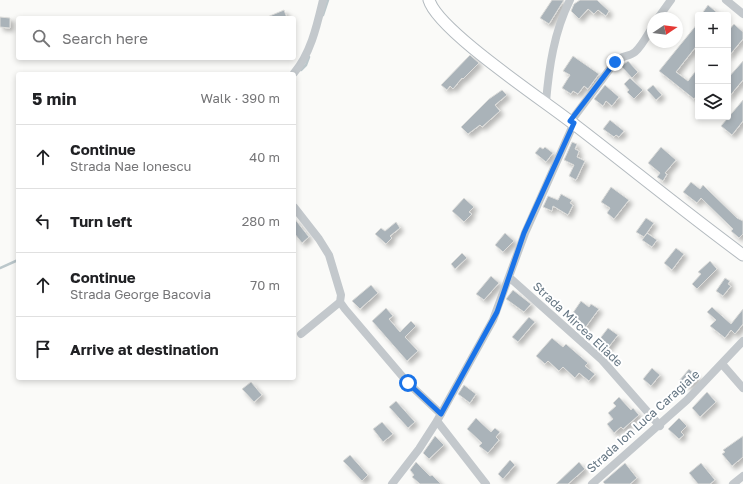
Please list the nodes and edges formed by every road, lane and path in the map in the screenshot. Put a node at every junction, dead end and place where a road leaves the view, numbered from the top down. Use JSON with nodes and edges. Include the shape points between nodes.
{"nodes":[{"id":1,"x":323,"y":0,"type":"edge"},
{"id":2,"x":429,"y":0,"type":"edge"},
{"id":3,"x":570,"y":0,"type":"edge"},
{"id":4,"x":671,"y":0,"type":"edge"},
{"id":5,"x":726,"y":0,"type":"edge"},
{"id":6,"x":662,"y":12,"type":"edge"},
{"id":7,"x":743,"y":14,"type":"edge"},
{"id":8,"x":647,"y":35,"type":"edge"},
{"id":9,"x":295,"y":72,"type":"edge"},
{"id":10,"x":546,"y":102,"type":"junction"},
{"id":11,"x":572,"y":122,"type":"junction"},
{"id":12,"x":296,"y":210,"type":"edge"},
{"id":13,"x":743,"y":255,"type":"edge"},
{"id":14,"x":510,"y":278,"type":"junction"},
{"id":15,"x":340,"y":302,"type":"junction"},
{"id":16,"x":301,"y":334,"type":"dead end"},
{"id":17,"x":743,"y":341,"type":"edge"},
{"id":18,"x":722,"y":364,"type":"junction"},
{"id":19,"x":743,"y":388,"type":"edge"},
{"id":20,"x":439,"y":418,"type":"junction"},
{"id":21,"x":660,"y":426,"type":"junction"},
{"id":22,"x":743,"y":476,"type":"edge"},
{"id":23,"x":392,"y":484,"type":"edge"},
{"id":24,"x":486,"y":484,"type":"edge"},
{"id":25,"x":592,"y":484,"type":"edge"},
{"id":26,"x":733,"y":484,"type":"edge"}],
"edges":[{"from":1,"to":9,"type":"street","via":[[303,63]]},
{"from":2,"to":10,"type":"main road","via":[[437,15],[452,30],[485,58]]},
{"from":3,"to":10,"type":"street","via":[[557,30]]},
{"from":4,"to":6,"type":"street"},
{"from":5,"to":7,"type":"street"},
{"from":8,"to":11,"type":"street","via":[[635,52],[615,62]]},
{"from":10,"to":11,"type":"main road"},
{"from":11,"to":13,"type":"main road"},
{"from":11,"to":14,"type":"street","via":[[538,202]]},
{"from":12,"to":15,"type":"street","via":[[329,255],[341,295]]},
{"from":14,"to":20,"type":"street","via":[[493,320]]},
{"from":14,"to":21,"type":"street","name":"Strada Mircea Eliade","via":[[602,360]]},
{"from":15,"to":16,"type":"street"},
{"from":15,"to":20,"type":"street"},
{"from":17,"to":18,"type":"street","name":"Strada Ion Luca Caragiale"},
{"from":18,"to":19,"type":"street"},
{"from":18,"to":21,"type":"street","name":"Strada Ion Luca Caragiale"},
{"from":20,"to":23,"type":"street"},
{"from":20,"to":24,"type":"street"},
{"from":21,"to":25,"type":"street","name":"Strada Ion Luca Caragiale"},
{"from":22,"to":26,"type":"street"}]}
